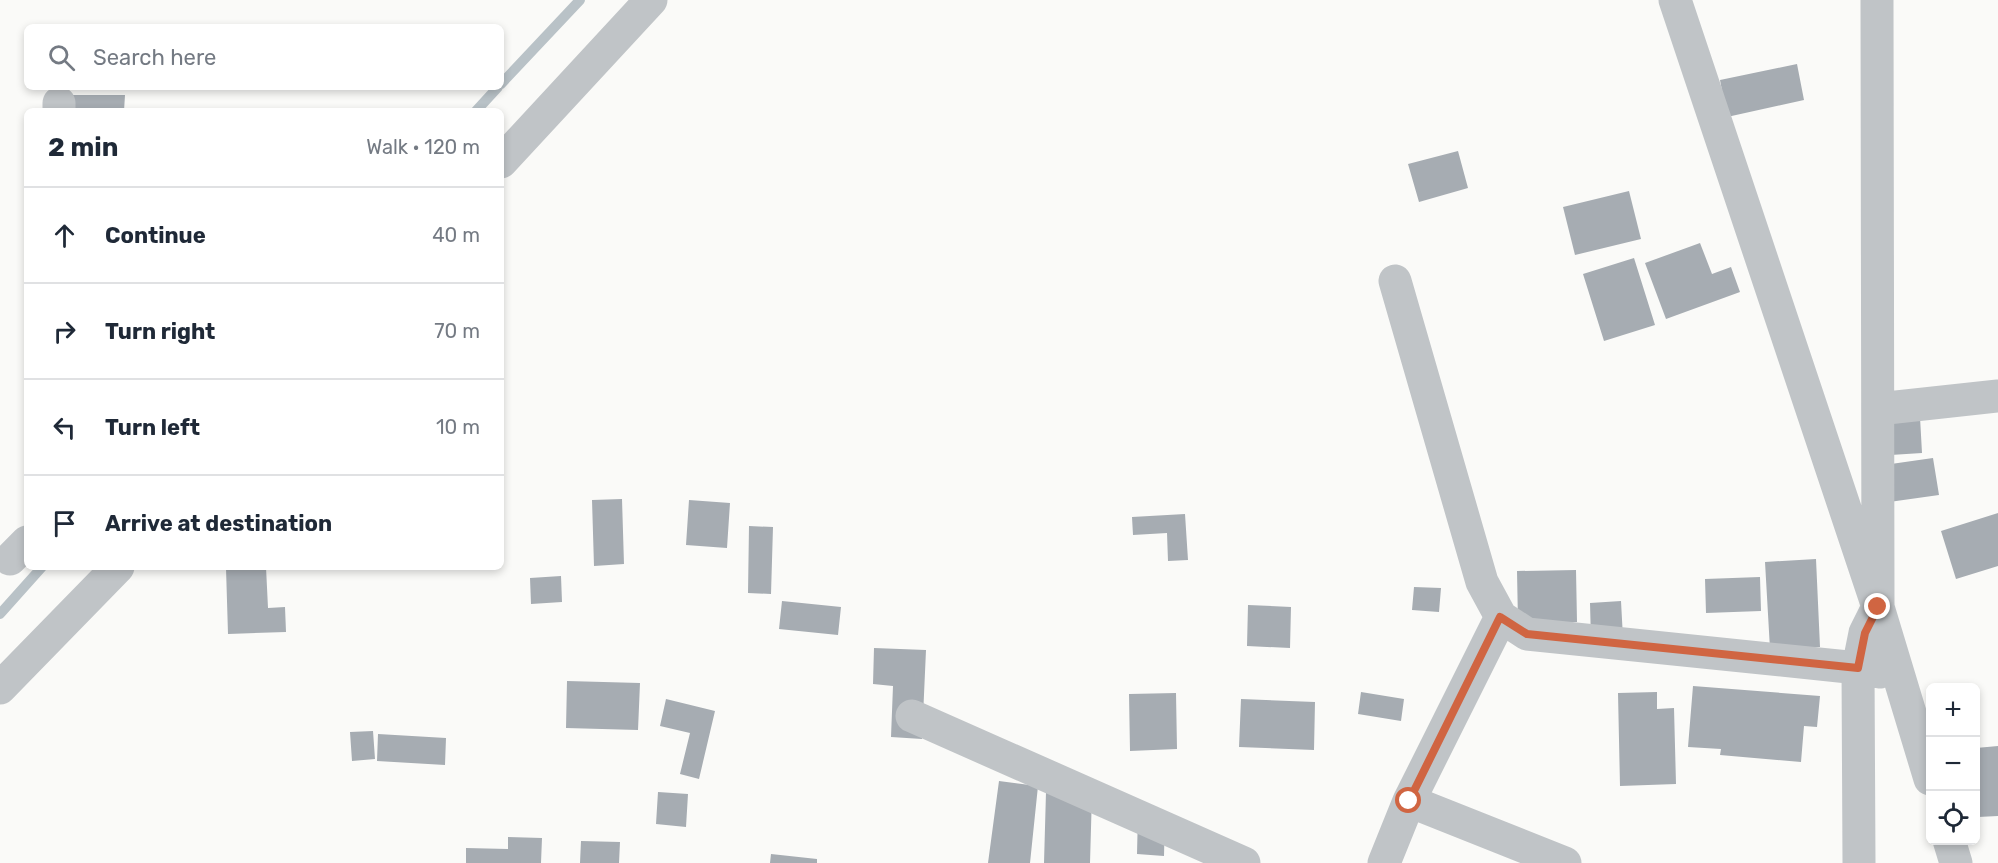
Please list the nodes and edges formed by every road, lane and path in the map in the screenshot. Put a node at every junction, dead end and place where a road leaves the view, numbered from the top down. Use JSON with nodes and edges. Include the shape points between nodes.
{"nodes":[{"id":1,"x":651,"y":0,"type":"edge"},
{"id":2,"x":1676,"y":0,"type":"edge"},
{"id":3,"x":1877,"y":0,"type":"edge"},
{"id":4,"x":504,"y":159,"type":"edge"},
{"id":5,"x":1395,"y":281,"type":"dead end"},
{"id":6,"x":1998,"y":396,"type":"edge"},
{"id":7,"x":1878,"y":409,"type":"junction"},
{"id":8,"x":115,"y":570,"type":"edge"},
{"id":9,"x":1878,"y":607,"type":"junction"},
{"id":10,"x":1500,"y":617,"type":"junction"},
{"id":11,"x":1858,"y":668,"type":"junction"},
{"id":12,"x":1899,"y":677,"type":"junction"},
{"id":13,"x":0,"y":688,"type":"edge"},
{"id":14,"x":912,"y":716,"type":"dead end"},
{"id":15,"x":1926,"y":766,"type":"edge"},
{"id":16,"x":1409,"y":801,"type":"junction"},
{"id":17,"x":1951,"y":845,"type":"edge"},
{"id":18,"x":1244,"y":863,"type":"edge"},
{"id":19,"x":1384,"y":863,"type":"edge"},
{"id":20,"x":1565,"y":863,"type":"edge"},
{"id":21,"x":1859,"y":863,"type":"edge"},
{"id":22,"x":1956,"y":863,"type":"edge"}],
"edges":[{"from":1,"to":4,"type":"street"},
{"from":2,"to":9,"type":"street"},
{"from":3,"to":7,"type":"street"},
{"from":5,"to":10,"type":"street","via":[[1482,582]]},
{"from":6,"to":7,"type":"street"},
{"from":7,"to":9,"type":"street"},
{"from":8,"to":13,"type":"street"},
{"from":9,"to":11,"type":"street","via":[[1865,633]]},
{"from":9,"to":12,"type":"street"},
{"from":10,"to":11,"type":"street","via":[[1527,634]]},
{"from":10,"to":16,"type":"street"},
{"from":11,"to":12,"type":"street"},
{"from":11,"to":21,"type":"street"},
{"from":12,"to":15,"type":"street"},
{"from":14,"to":18,"type":"street"},
{"from":16,"to":19,"type":"street"},
{"from":16,"to":20,"type":"street"},
{"from":17,"to":22,"type":"street"}]}
